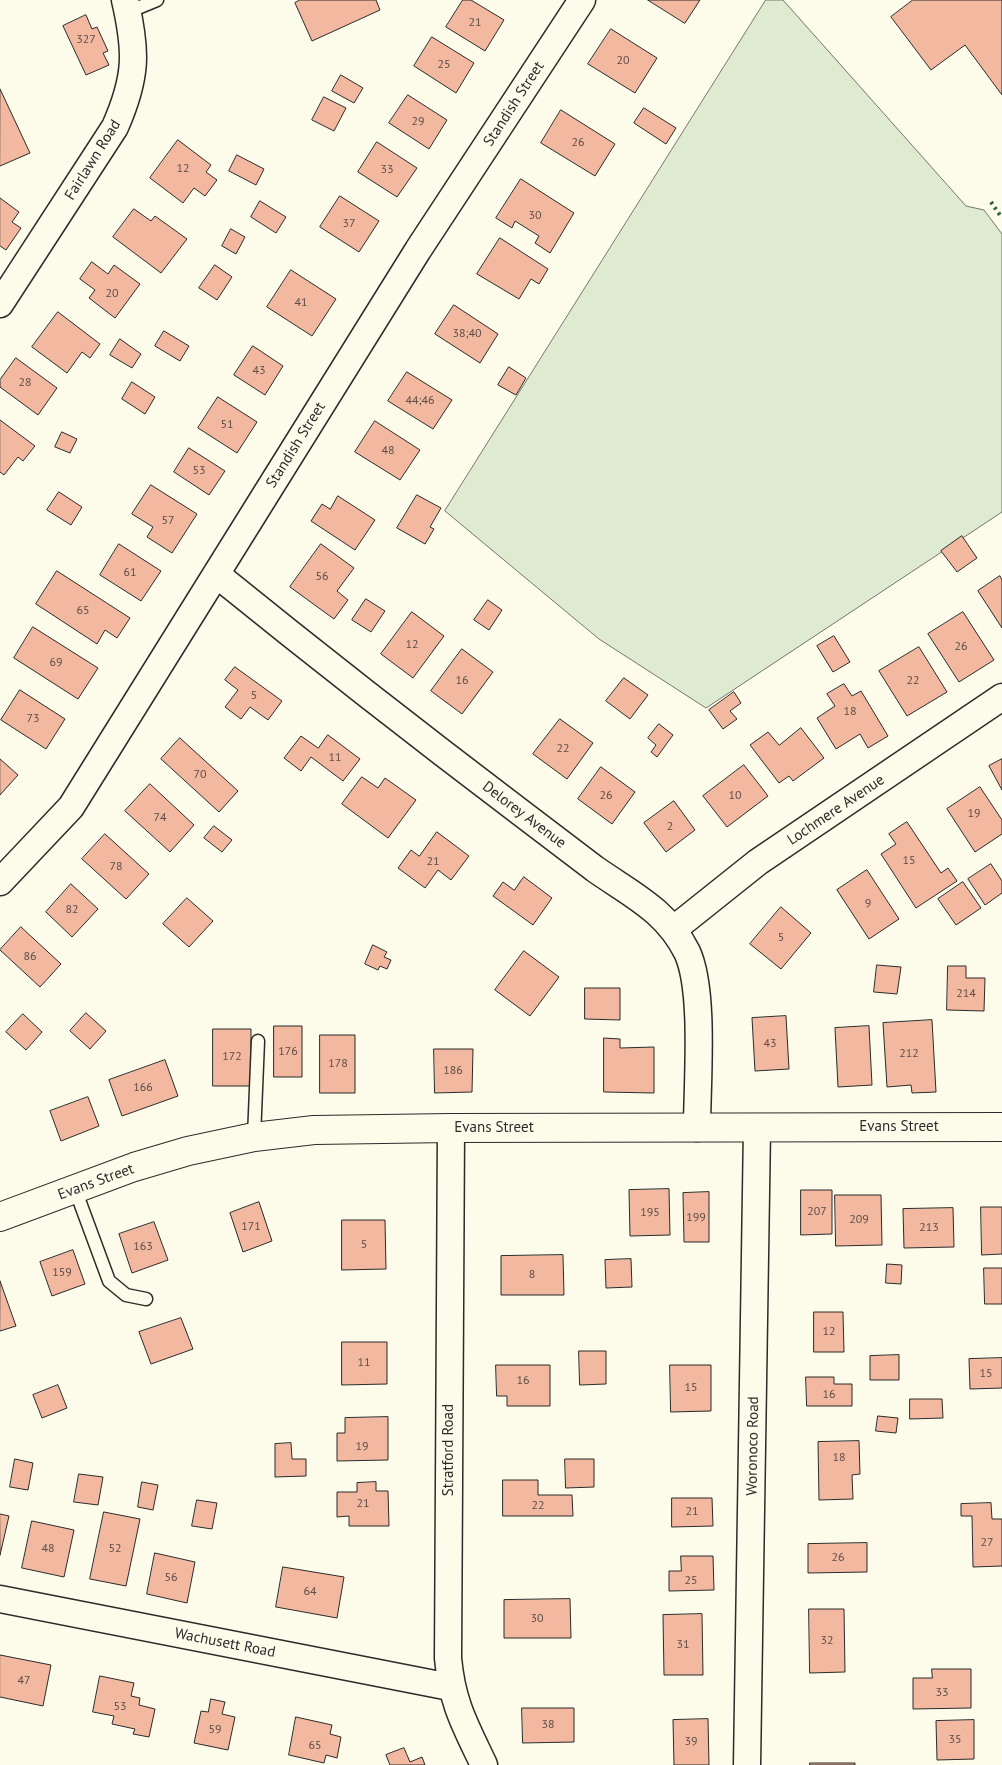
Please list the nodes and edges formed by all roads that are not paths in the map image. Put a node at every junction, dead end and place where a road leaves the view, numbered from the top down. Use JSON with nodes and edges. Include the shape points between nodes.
{"nodes":[{"id":1,"x":157,"y":0,"type":"edge"},
{"id":2,"x":582,"y":0,"type":"edge"},
{"id":3,"x":126,"y":6,"type":"edge"},
{"id":4,"x":0,"y":304,"type":"edge"},
{"id":5,"x":216,"y":574,"type":"junction"},
{"id":6,"x":1002,"y":697,"type":"edge"},
{"id":7,"x":0,"y":882,"type":"edge"},
{"id":8,"x":674,"y":929,"type":"junction"},
{"id":9,"x":258,"y":1041,"type":"dead end"},
{"id":10,"x":1002,"y":1127,"type":"edge"},
{"id":11,"x":451,"y":1128,"type":"junction"},
{"id":12,"x":697,"y":1128,"type":"junction"},
{"id":13,"x":757,"y":1128,"type":"junction"},
{"id":14,"x":254,"y":1137,"type":"junction"},
{"id":15,"x":75,"y":1189,"type":"junction"},
{"id":16,"x":0,"y":1218,"type":"edge"},
{"id":17,"x":146,"y":1299,"type":"dead end"},
{"id":18,"x":0,"y":1599,"type":"edge"},
{"id":19,"x":450,"y":1687,"type":"junction"},
{"id":20,"x":484,"y":1765,"type":"edge"},
{"id":21,"x":748,"y":1765,"type":"edge"}],
"edges":[{"from":1,"to":3,"type":"lane"},
{"from":2,"to":5,"type":"street","name":"Standish Street","via":[[418,250]]},
{"from":3,"to":4,"type":"street","name":"Fairlawn Road","via":[[134,64],[126,104],[115,127]]},
{"from":5,"to":7,"type":"street","name":"Standish Street","via":[[71,807]]},
{"from":5,"to":8,"type":"street","name":"Delorey Avenue","via":[[378,705],[641,900]]},
{"from":6,"to":8,"type":"street","name":"Lochmere Avenue","via":[[758,862]]},
{"from":8,"to":12,"type":"street","name":"Delorey Avenue","via":[[688,954],[697,996]]},
{"from":9,"to":14,"type":"lane"},
{"from":10,"to":13,"type":"street","name":"Evans Street"},
{"from":11,"to":12,"type":"street","name":"Evans Street"},
{"from":11,"to":14,"type":"street","name":"Evans Street","via":[[350,1129]]},
{"from":11,"to":19,"type":"street","name":"Stratford Road"},
{"from":12,"to":13,"type":"street","name":"Evans Street"},
{"from":13,"to":21,"type":"street","name":"Woronoco Road"},
{"from":14,"to":15,"type":"street","name":"Evans Street","via":[[179,1154]]},
{"from":15,"to":16,"type":"street","name":"Evans Street"},
{"from":15,"to":17,"type":"lane","via":[[108,1282],[126,1295]]},
{"from":18,"to":19,"type":"street","name":"Wachusett Road"},
{"from":19,"to":20,"type":"street","name":"Stratford Road"}]}
